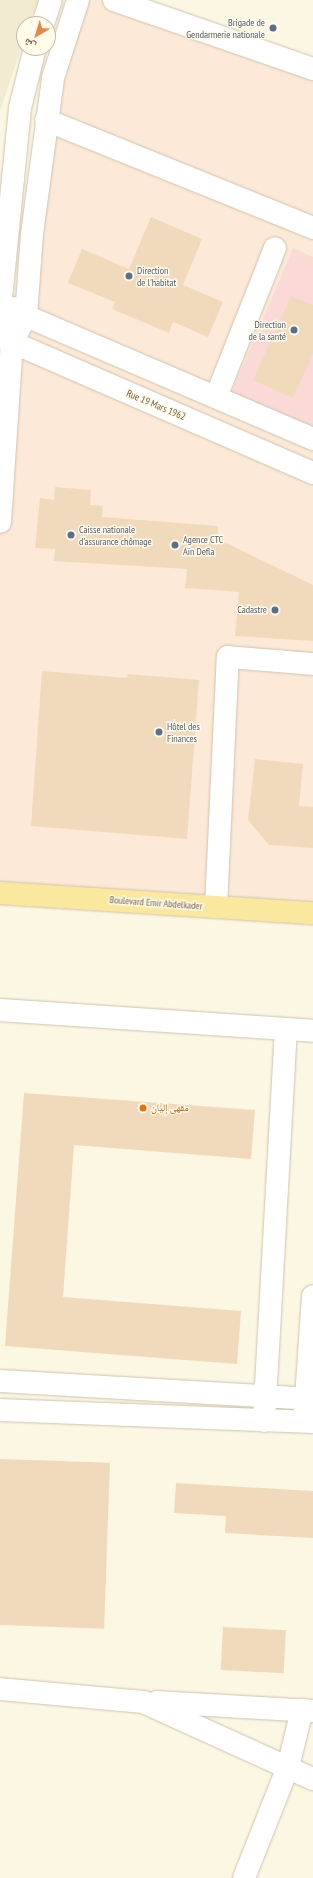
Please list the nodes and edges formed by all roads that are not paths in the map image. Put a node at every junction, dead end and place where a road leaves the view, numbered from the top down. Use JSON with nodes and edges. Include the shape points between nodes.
{"nodes":[{"id":1,"x":51,"y":0,"type":"edge"},
{"id":2,"x":78,"y":0,"type":"edge"},
{"id":3,"x":114,"y":0,"type":"edge"},
{"id":4,"x":46,"y":16,"type":"edge"},
{"id":5,"x":33,"y":56,"type":"edge"},
{"id":6,"x":313,"y":69,"type":"edge"},
{"id":7,"x":46,"y":120,"type":"junction"},
{"id":8,"x":8,"y":167,"type":"edge"},
{"id":9,"x":313,"y":228,"type":"edge"},
{"id":10,"x":275,"y":248,"type":"dead end"},
{"id":11,"x":1,"y":299,"type":"edge"},
{"id":12,"x":26,"y":316,"type":"junction"},
{"id":13,"x":6,"y":340,"type":"edge"},
{"id":14,"x":216,"y":397,"type":"junction"},
{"id":15,"x":313,"y":439,"type":"edge"},
{"id":16,"x":313,"y":473,"type":"edge"},
{"id":17,"x":0,"y":522,"type":"edge"},
{"id":18,"x":313,"y":664,"type":"edge"},
{"id":19,"x":0,"y":893,"type":"edge"},
{"id":20,"x":216,"y":907,"type":"junction"},
{"id":21,"x":313,"y":913,"type":"edge"},
{"id":22,"x":0,"y":1010,"type":"edge"},
{"id":23,"x":286,"y":1030,"type":"junction"},
{"id":24,"x":313,"y":1032,"type":"edge"},
{"id":25,"x":313,"y":1296,"type":"edge"},
{"id":26,"x":0,"y":1380,"type":"edge"},
{"id":27,"x":266,"y":1397,"type":"junction"},
{"id":28,"x":309,"y":1399,"type":"edge"},
{"id":29,"x":0,"y":1410,"type":"edge"},
{"id":30,"x":264,"y":1420,"type":"junction"},
{"id":31,"x":309,"y":1422,"type":"edge"},
{"id":32,"x":0,"y":1689,"type":"edge"},
{"id":33,"x":143,"y":1702,"type":"junction"},
{"id":34,"x":307,"y":1711,"type":"edge"},
{"id":35,"x":288,"y":1767,"type":"junction"},
{"id":36,"x":313,"y":1779,"type":"edge"},
{"id":37,"x":244,"y":1878,"type":"edge"}],
"edges":[{"from":1,"to":4,"type":"street"},
{"from":2,"to":7,"type":"street","via":[[53,78]]},
{"from":3,"to":6,"type":"street"},
{"from":5,"to":8,"type":"street"},
{"from":7,"to":9,"type":"street"},
{"from":7,"to":12,"type":"street","via":[[32,234]]},
{"from":8,"to":11,"type":"street"},
{"from":10,"to":14,"type":"street"},
{"from":11,"to":12,"type":"street"},
{"from":11,"to":13,"type":"street"},
{"from":12,"to":13,"type":"street"},
{"from":12,"to":14,"type":"street"},
{"from":13,"to":16,"type":"street","name":"Rue 19 Mars 1962"},
{"from":13,"to":17,"type":"street"},
{"from":14,"to":15,"type":"street"},
{"from":18,"to":20,"type":"street","via":[[228,658]]},
{"from":19,"to":20,"type":"main road","name":"Boulevard Emir Abdelkader"},
{"from":20,"to":21,"type":"main road","name":"Boulevard Emir Abdelkader"},
{"from":22,"to":23,"type":"street"},
{"from":23,"to":24,"type":"street"},
{"from":23,"to":27,"type":"street"},
{"from":25,"to":28,"type":"street"},
{"from":26,"to":27,"type":"street"},
{"from":27,"to":28,"type":"street"},
{"from":27,"to":30,"type":"street"},
{"from":28,"to":31,"type":"street"},
{"from":29,"to":30,"type":"street"},
{"from":30,"to":31,"type":"street"},
{"from":32,"to":33,"type":"street"},
{"from":33,"to":34,"type":"street"},
{"from":33,"to":35,"type":"street"},
{"from":34,"to":35,"type":"street"},
{"from":35,"to":36,"type":"street"},
{"from":35,"to":37,"type":"street"}]}
